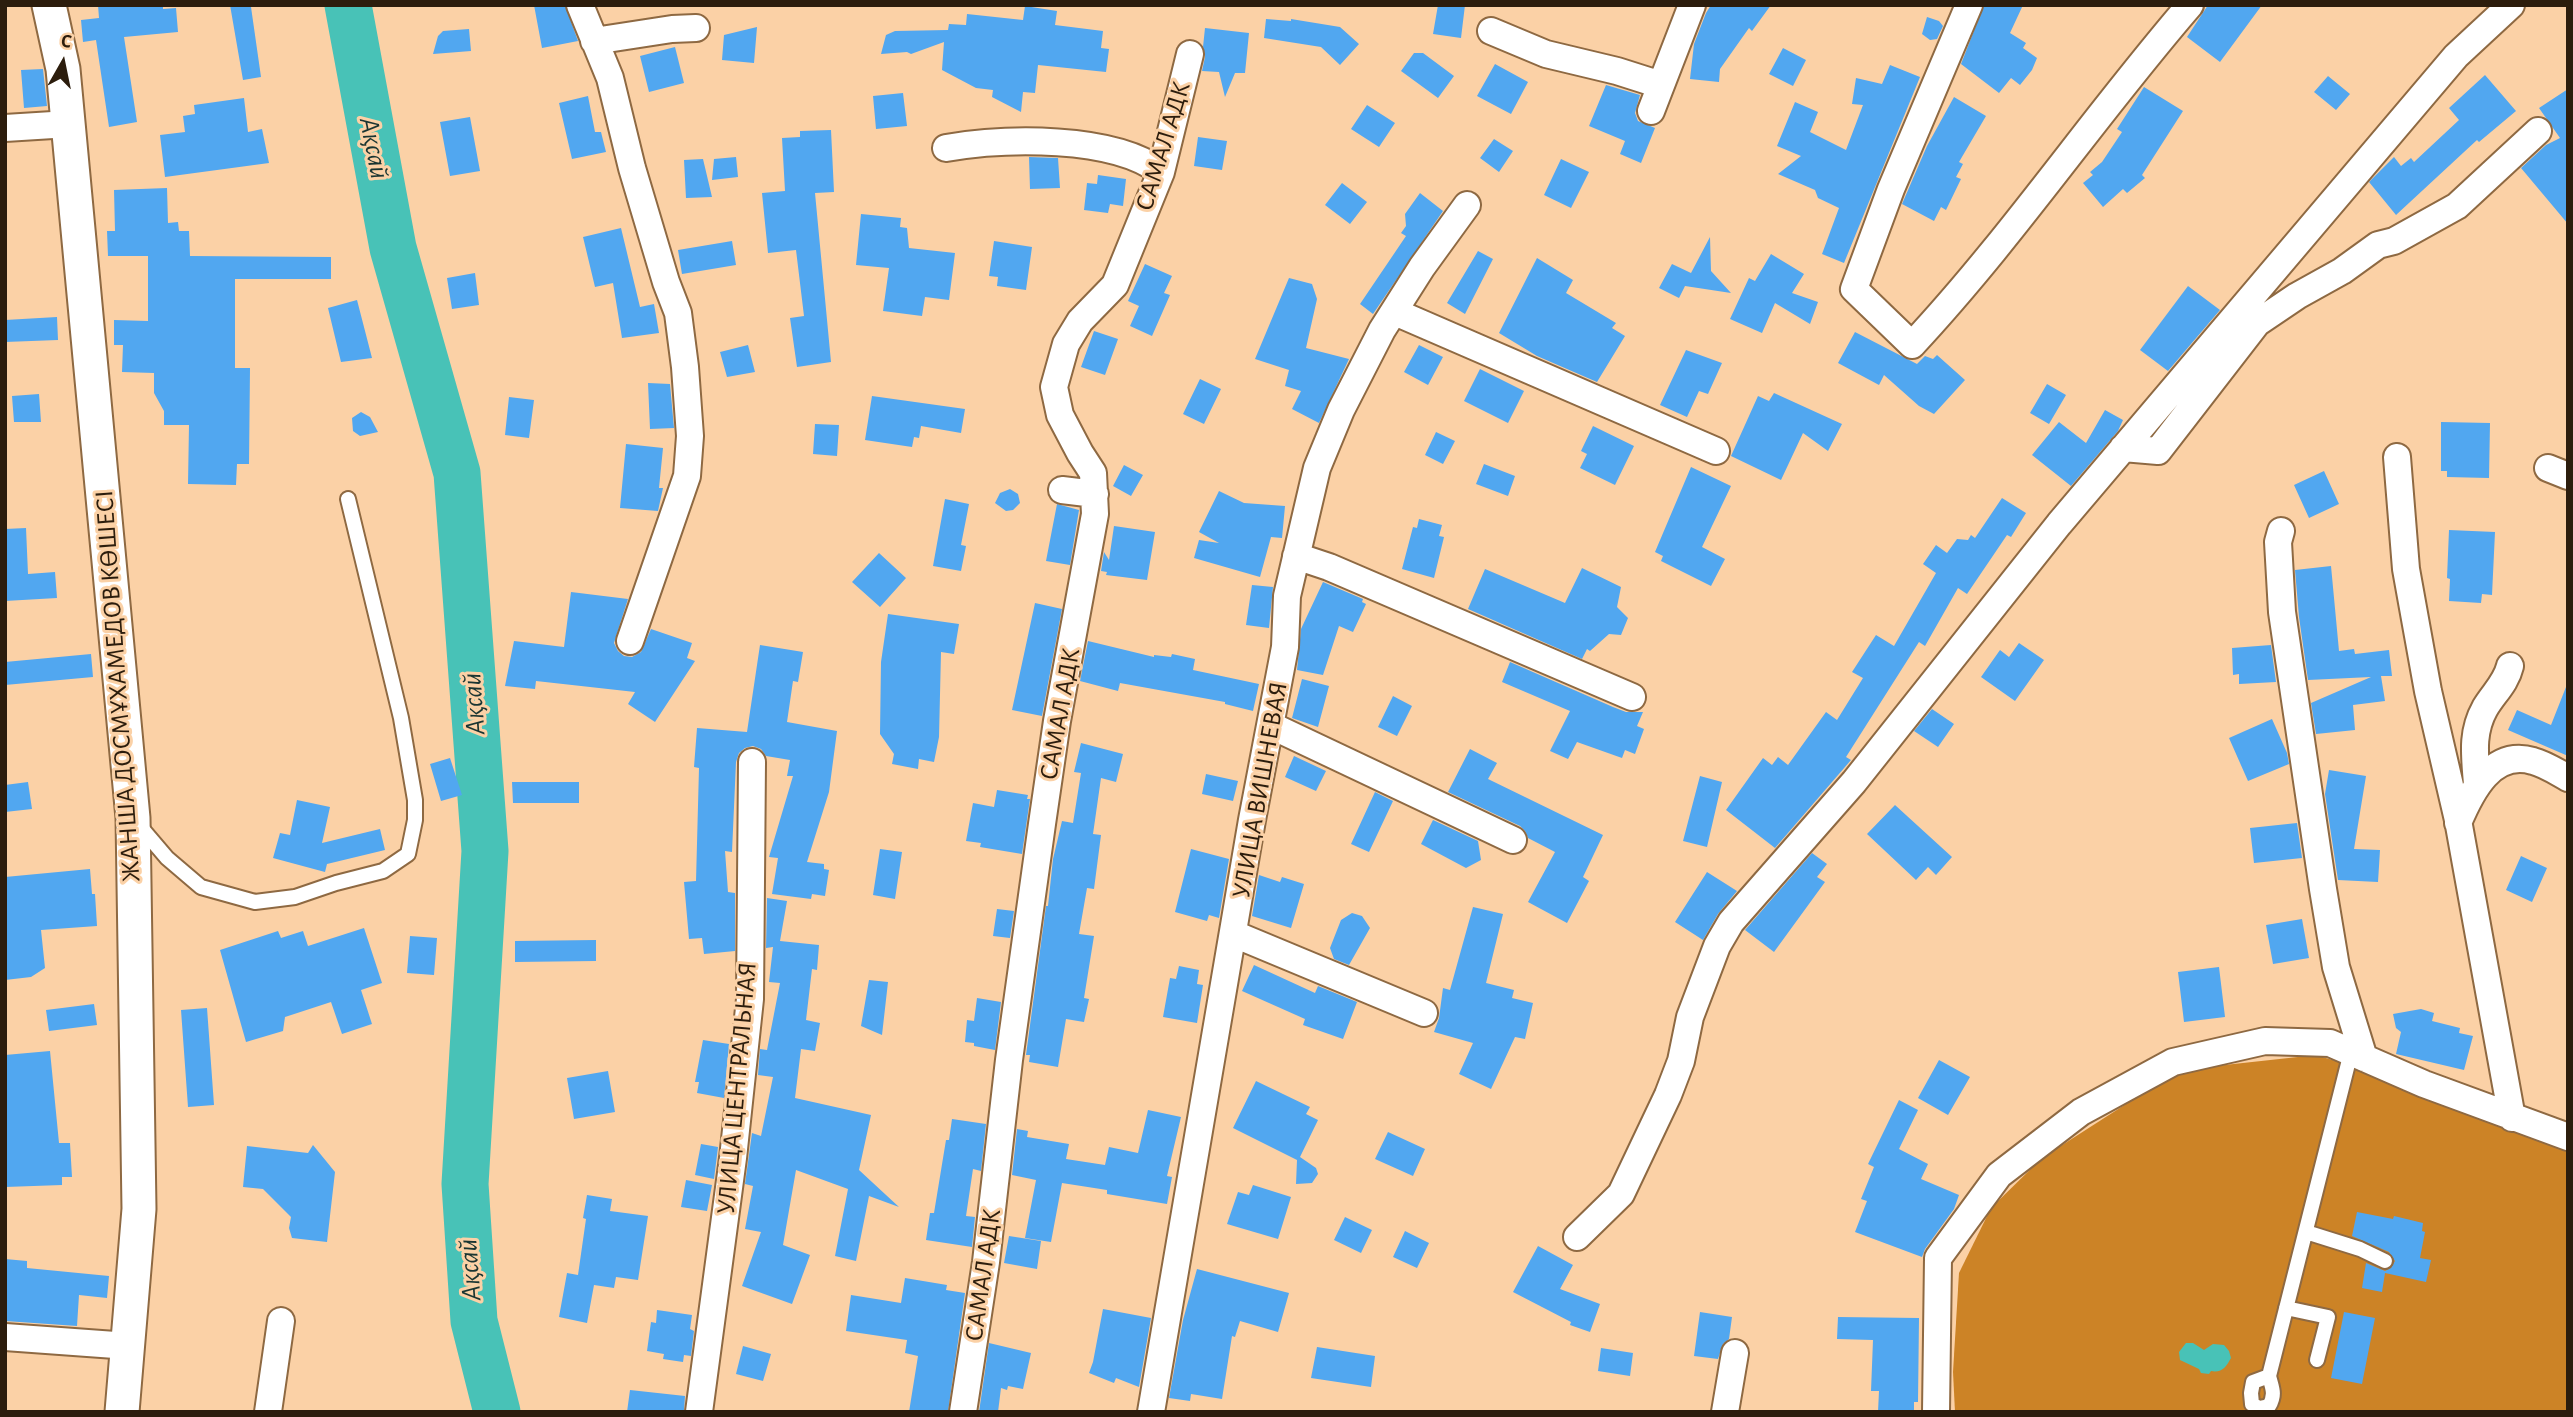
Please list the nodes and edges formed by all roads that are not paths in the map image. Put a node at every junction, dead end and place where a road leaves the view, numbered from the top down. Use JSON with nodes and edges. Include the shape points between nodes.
{"nodes":[{"id":1,"x":49,"y":5,"type":"edge"},
{"id":2,"x":580,"y":5,"type":"edge"},
{"id":3,"x":1692,"y":5,"type":"edge"},
{"id":4,"x":1969,"y":5,"type":"edge"},
{"id":5,"x":2190,"y":5,"type":"edge"},
{"id":6,"x":2511,"y":5,"type":"edge"},
{"id":7,"x":696,"y":28,"type":"dead end"},
{"id":8,"x":1491,"y":31,"type":"dead end"},
{"id":9,"x":594,"y":41,"type":"junction"},
{"id":10,"x":1190,"y":54,"type":"dead end"},
{"id":11,"x":1661,"y":85,"type":"junction"},
{"id":12,"x":1651,"y":111,"type":"dead end"},
{"id":13,"x":69,"y":124,"type":"junction"},
{"id":14,"x":5,"y":128,"type":"edge"},
{"id":15,"x":2538,"y":131,"type":"dead end"},
{"id":16,"x":946,"y":148,"type":"dead end"},
{"id":17,"x":1161,"y":172,"type":"junction"},
{"id":18,"x":1467,"y":205,"type":"dead end"},
{"id":19,"x":1395,"y":312,"type":"junction"},
{"id":20,"x":2123,"y":448,"type":"junction"},
{"id":21,"x":1716,"y":450,"type":"dead end"},
{"id":22,"x":2397,"y":457,"type":"dead end"},
{"id":23,"x":1062,"y":490,"type":"dead end"},
{"id":24,"x":1095,"y":494,"type":"junction"},
{"id":25,"x":348,"y":499,"type":"dead end"},
{"id":26,"x":2281,"y":531,"type":"dead end"},
{"id":27,"x":1296,"y":556,"type":"junction"},
{"id":28,"x":630,"y":641,"type":"dead end"},
{"id":29,"x":2511,"y":666,"type":"dead end"},
{"id":30,"x":1632,"y":698,"type":"dead end"},
{"id":31,"x":1272,"y":726,"type":"junction"},
{"id":32,"x":752,"y":762,"type":"dead end"},
{"id":33,"x":2568,"y":778,"type":"edge"},
{"id":34,"x":2477,"y":783,"type":"junction"},
{"id":35,"x":133,"y":818,"type":"junction"},
{"id":36,"x":2458,"y":823,"type":"junction"},
{"id":37,"x":1513,"y":840,"type":"dead end"},
{"id":38,"x":1234,"y":934,"type":"junction"},
{"id":39,"x":1424,"y":1013,"type":"dead end"},
{"id":40,"x":2358,"y":1055,"type":"junction"},
{"id":41,"x":2512,"y":1118,"type":"junction"},
{"id":42,"x":2568,"y":1137,"type":"edge"},
{"id":43,"x":2306,"y":1232,"type":"junction"},
{"id":44,"x":1577,"y":1237,"type":"dead end"},
{"id":45,"x":2385,"y":1261,"type":"dead end"},
{"id":46,"x":2286,"y":1307,"type":"junction"},
{"id":47,"x":281,"y":1321,"type":"dead end"},
{"id":48,"x":5,"y":1337,"type":"edge"},
{"id":49,"x":129,"y":1346,"type":"junction"},
{"id":50,"x":1735,"y":1353,"type":"dead end"},
{"id":51,"x":2317,"y":1360,"type":"dead end"},
{"id":52,"x":2269,"y":1376,"type":"dead end"},
{"id":53,"x":122,"y":1412,"type":"edge"},
{"id":54,"x":268,"y":1412,"type":"edge"},
{"id":55,"x":699,"y":1412,"type":"edge"},
{"id":56,"x":963,"y":1412,"type":"edge"},
{"id":57,"x":1151,"y":1412,"type":"edge"},
{"id":58,"x":1725,"y":1412,"type":"edge"},
{"id":59,"x":1936,"y":1412,"type":"edge"}],
"edges":[{"from":1,"to":13,"type":"street","name":"ЖАНША ДОСМҰХАМЕДОВ КӨШЕСІ","via":[[64,69]]},
{"from":2,"to":9,"type":"street"},
{"from":3,"to":11,"type":"street"},
{"from":4,"to":5,"type":"street","via":[[1854,289],[1912,345],[1959,295]]},
{"from":6,"to":20,"type":"street","via":[[2456,56]]},
{"from":7,"to":9,"type":"street"},
{"from":8,"to":11,"type":"street","via":[[1546,54]]},
{"from":9,"to":28,"type":"street","via":[[610,78],[632,168],[678,313],[690,436],[687,476]]},
{"from":10,"to":17,"type":"street","name":"САМАЛ АДК"},
{"from":11,"to":12,"type":"street"},
{"from":13,"to":14,"type":"street"},
{"from":13,"to":35,"type":"street","name":"ЖАНША ДОСМҰХАМЕДОВ КӨШЕСІ"},
{"from":15,"to":20,"type":"street","via":[[2457,206],[2378,246],[2257,323],[2158,451]]},
{"from":16,"to":17,"type":"street","via":[[990,142],[1056,142],[1114,151],[1147,161]]},
{"from":17,"to":24,"type":"street","name":"САМАЛ АДК","via":[[1115,285],[1080,321],[1066,344],[1054,387],[1060,415],[1093,473]]},
{"from":18,"to":19,"type":"street","name":"УЛИЦА ВИШНЕВАЯ"},
{"from":19,"to":21,"type":"street"},
{"from":19,"to":27,"type":"street","name":"УЛИЦА ВИШНЕВАЯ","via":[[1341,410],[1317,468]]},
{"from":20,"to":44,"type":"street","via":[[1854,782],[1731,922],[1689,1017],[1681,1061],[1668,1095],[1621,1194]]},
{"from":22,"to":36,"type":"street","via":[[2406,569]]},
{"from":23,"to":24,"type":"street"},
{"from":24,"to":56,"type":"street","name":"САМАЛ АДК","via":[[1040,837]]},
{"from":25,"to":35,"type":"lane","via":[[401,718],[415,800],[408,854],[383,871],[295,897],[255,902],[201,887],[166,858]]},
{"from":26,"to":40,"type":"street","via":[[2282,612],[2336,967]]},
{"from":27,"to":30,"type":"street"},
{"from":27,"to":31,"type":"street","name":"УЛИЦА ВИШНЕВАЯ"},
{"from":29,"to":34,"type":"street","via":[[2477,726],[2473,746]]},
{"from":31,"to":37,"type":"street"},
{"from":31,"to":38,"type":"street","name":"УЛИЦА ВИШНЕВАЯ"},
{"from":32,"to":55,"type":"street","name":"УЛИЦА ЦЕНТРАЛЬНАЯ","via":[[749,1013]]},
{"from":33,"to":34,"type":"street","via":[[2533,760],[2515,758],[2497,764]]},
{"from":34,"to":36,"type":"street"},
{"from":35,"to":49,"type":"street","name":"ЖАНША ДОСМҰХАМЕДОВ КӨШЕСІ","via":[[139,1209]]},
{"from":36,"to":41,"type":"street"},
{"from":38,"to":39,"type":"street"},
{"from":38,"to":57,"type":"street","name":"УЛИЦА ВИШНЕВАЯ"},
{"from":40,"to":41,"type":"street"},
{"from":40,"to":43,"type":"lane"},
{"from":40,"to":59,"type":"street","via":[[2330,1043],[2265,1041],[2173,1062],[2081,1112],[1999,1175],[1937,1258]]},
{"from":41,"to":42,"type":"street"},
{"from":43,"to":45,"type":"lane"},
{"from":43,"to":46,"type":"lane"},
{"from":46,"to":51,"type":"lane","via":[[2328,1317]]},
{"from":46,"to":52,"type":"lane"},
{"from":47,"to":54,"type":"street"},
{"from":48,"to":49,"type":"street"},
{"from":49,"to":53,"type":"street","name":"ЖАНША ДОСМҰХАМЕДОВ КӨШЕСІ"},
{"from":50,"to":58,"type":"street"}]}
